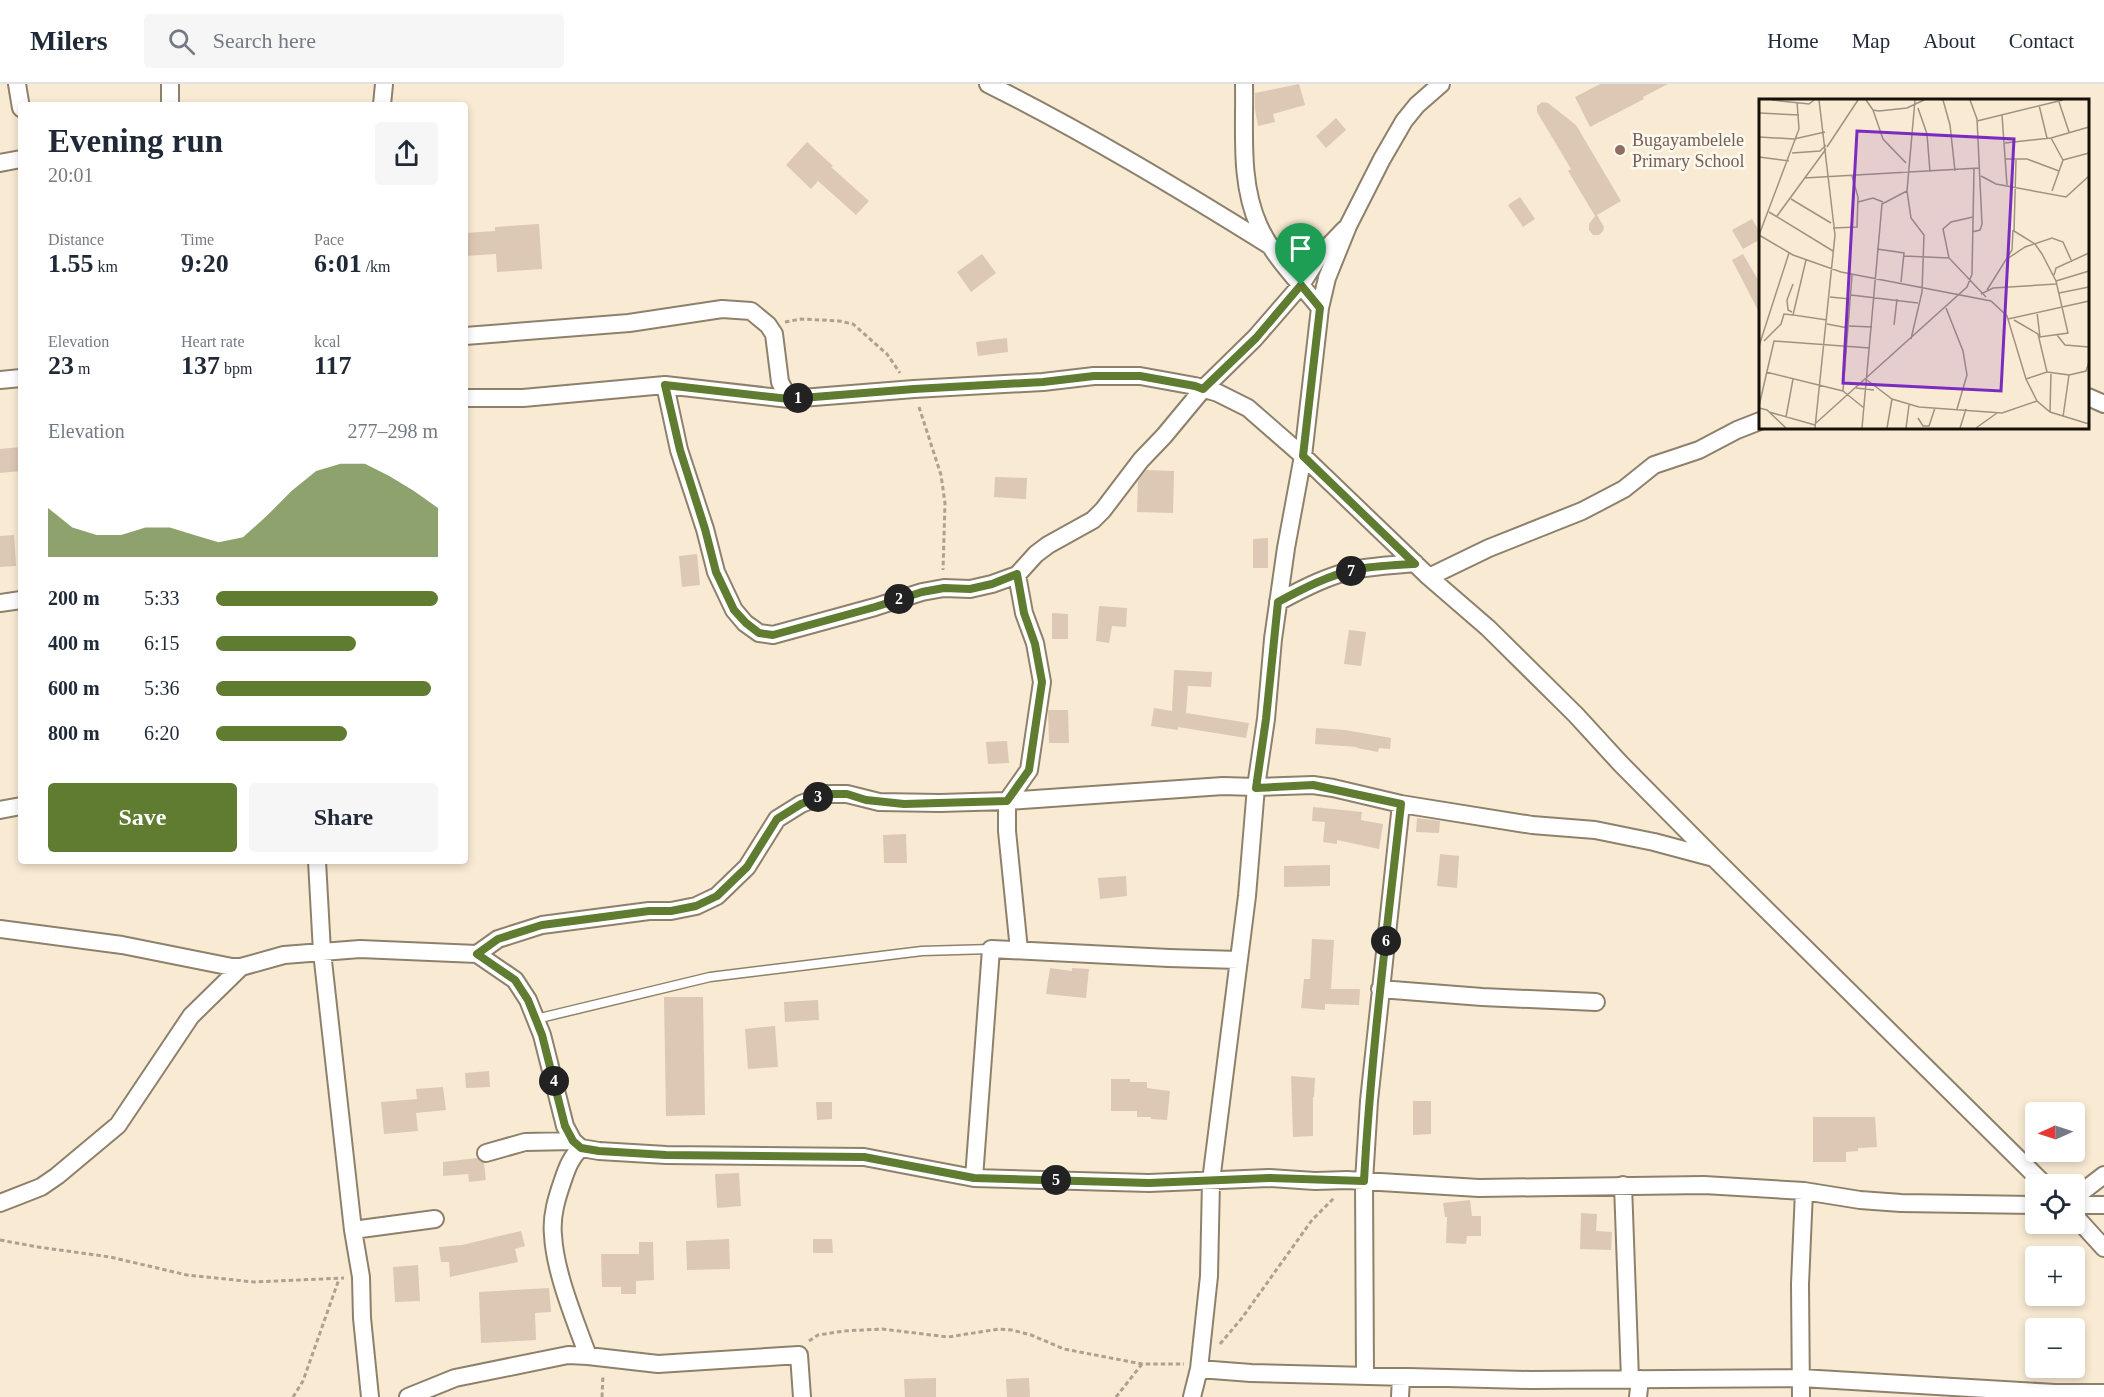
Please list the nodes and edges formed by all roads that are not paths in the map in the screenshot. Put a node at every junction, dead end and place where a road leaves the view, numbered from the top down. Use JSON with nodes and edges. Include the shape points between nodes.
{"nodes":[{"id":1,"x":17,"y":84,"type":"edge"},
{"id":2,"x":170,"y":84,"type":"edge"},
{"id":3,"x":384,"y":84,"type":"edge"},
{"id":4,"x":1244,"y":84,"type":"edge"},
{"id":5,"x":1441,"y":84,"type":"edge"},
{"id":6,"x":994,"y":86,"type":"edge"},
{"id":7,"x":20,"y":102,"type":"edge"},
{"id":8,"x":170,"y":102,"type":"edge"},
{"id":9,"x":382,"y":102,"type":"edge"},
{"id":10,"x":18,"y":160,"type":"edge"},
{"id":11,"x":0,"y":163,"type":"edge"},
{"id":12,"x":1348,"y":226,"type":"junction"},
{"id":13,"x":1272,"y":247,"type":"junction"},
{"id":14,"x":1301,"y":285,"type":"junction"},
{"id":15,"x":1320,"y":308,"type":"junction"},
{"id":16,"x":468,"y":336,"type":"edge"},
{"id":17,"x":18,"y":378,"type":"edge"},
{"id":18,"x":0,"y":380,"type":"edge"},
{"id":19,"x":665,"y":385,"type":"junction"},
{"id":20,"x":1203,"y":389,"type":"junction"},
{"id":21,"x":2089,"y":397,"type":"edge"},
{"id":22,"x":468,"y":398,"type":"edge"},
{"id":23,"x":789,"y":399,"type":"junction"},
{"id":24,"x":2104,"y":404,"type":"edge"},
{"id":25,"x":1759,"y":422,"type":"edge"},
{"id":26,"x":1303,"y":456,"type":"junction"},
{"id":27,"x":1415,"y":564,"type":"junction"},
{"id":28,"x":1017,"y":574,"type":"junction"},
{"id":29,"x":1429,"y":577,"type":"junction"},
{"id":30,"x":18,"y":600,"type":"edge"},
{"id":31,"x":1278,"y":602,"type":"junction"},
{"id":32,"x":0,"y":603,"type":"edge"},
{"id":33,"x":1256,"y":788,"type":"junction"},
{"id":34,"x":1007,"y":801,"type":"junction"},
{"id":35,"x":1401,"y":804,"type":"junction"},
{"id":36,"x":18,"y":807,"type":"edge"},
{"id":37,"x":0,"y":810,"type":"edge"},
{"id":38,"x":1714,"y":858,"type":"junction"},
{"id":39,"x":317,"y":864,"type":"edge"},
{"id":40,"x":0,"y":929,"type":"edge"},
{"id":41,"x":992,"y":949,"type":"junction"},
{"id":42,"x":1019,"y":950,"type":"junction"},
{"id":43,"x":322,"y":952,"type":"junction"},
{"id":44,"x":477,"y":954,"type":"junction"},
{"id":45,"x":1239,"y":960,"type":"junction"},
{"id":46,"x":241,"y":967,"type":"junction"},
{"id":47,"x":1380,"y":990,"type":"junction"},
{"id":48,"x":1596,"y":1002,"type":"dead end"},
{"id":49,"x":536,"y":1019,"type":"junction"},
{"id":50,"x":577,"y":1145,"type":"junction"},
{"id":51,"x":486,"y":1153,"type":"dead end"},
{"id":52,"x":2034,"y":1174,"type":"edge"},
{"id":53,"x":2104,"y":1175,"type":"edge"},
{"id":54,"x":974,"y":1178,"type":"junction"},
{"id":55,"x":1356,"y":1180,"type":"junction"},
{"id":56,"x":1211,"y":1181,"type":"junction"},
{"id":57,"x":1623,"y":1185,"type":"junction"},
{"id":58,"x":2085,"y":1190,"type":"edge"},
{"id":59,"x":1804,"y":1191,"type":"junction"},
{"id":60,"x":0,"y":1203,"type":"edge"},
{"id":61,"x":2025,"y":1205,"type":"edge"},
{"id":62,"x":2085,"y":1205,"type":"edge"},
{"id":63,"x":2104,"y":1205,"type":"edge"},
{"id":64,"x":435,"y":1219,"type":"dead end"},
{"id":65,"x":2085,"y":1227,"type":"edge"},
{"id":66,"x":353,"y":1230,"type":"junction"},
{"id":67,"x":2104,"y":1248,"type":"edge"},
{"id":68,"x":596,"y":1357,"type":"junction"},
{"id":69,"x":1198,"y":1369,"type":"junction"},
{"id":70,"x":1365,"y":1375,"type":"junction"},
{"id":71,"x":1401,"y":1378,"type":"junction"},
{"id":72,"x":1635,"y":1378,"type":"junction"},
{"id":73,"x":1801,"y":1378,"type":"junction"},
{"id":74,"x":2104,"y":1393,"type":"edge"},
{"id":75,"x":370,"y":1397,"type":"edge"},
{"id":76,"x":408,"y":1397,"type":"edge"},
{"id":77,"x":802,"y":1397,"type":"edge"},
{"id":78,"x":1192,"y":1397,"type":"edge"},
{"id":79,"x":1400,"y":1397,"type":"edge"},
{"id":80,"x":1638,"y":1397,"type":"edge"},
{"id":81,"x":1801,"y":1397,"type":"edge"}],
"edges":[{"from":1,"to":7,"type":"street"},
{"from":2,"to":8,"type":"street"},
{"from":3,"to":9,"type":"street"},
{"from":4,"to":13,"type":"street","via":[[1247,184],[1259,227]]},
{"from":5,"to":12,"type":"street","via":[[1404,121]]},
{"from":6,"to":13,"type":"street","via":[[1126,158]]},
{"from":10,"to":11,"type":"street"},
{"from":12,"to":14,"type":"street","via":[[1320,255]]},
{"from":12,"to":15,"type":"street","via":[[1327,278]]},
{"from":13,"to":14,"type":"street"},
{"from":14,"to":15,"type":"street"},
{"from":14,"to":20,"type":"street","via":[[1256,338]]},
{"from":15,"to":26,"type":"street"},
{"from":16,"to":23,"type":"street","via":[[630,323],[722,309],[750,311],[768,325],[775,340],[780,382]]},
{"from":17,"to":18,"type":"street"},
{"from":19,"to":22,"type":"street","via":[[523,398]]},
{"from":19,"to":23,"type":"street"},
{"from":19,"to":28,"type":"street","via":[[716,572],[734,610],[759,633],[773,635],[922,592],[970,589]]},
{"from":20,"to":23,"type":"street","via":[[1140,376],[1094,376]]},
{"from":20,"to":26,"type":"street","via":[[1248,408]]},
{"from":20,"to":28,"type":"street","via":[[1093,520],[1048,545]]},
{"from":21,"to":24,"type":"street"},
{"from":25,"to":29,"type":"street","via":[[1699,450],[1654,465],[1624,489],[1582,511]]},
{"from":26,"to":27,"type":"street"},
{"from":26,"to":31,"type":"street"},
{"from":27,"to":29,"type":"street"},
{"from":27,"to":31,"type":"street","via":[[1358,569],[1332,576]]},
{"from":28,"to":34,"type":"street","via":[[1042,682],[1029,770]]},
{"from":29,"to":38,"type":"street","via":[[1496,636]]},
{"from":30,"to":32,"type":"street"},
{"from":31,"to":33,"type":"street"},
{"from":33,"to":34,"type":"street","via":[[1175,788]]},
{"from":33,"to":35,"type":"street","via":[[1313,785]]},
{"from":33,"to":45,"type":"street"},
{"from":34,"to":42,"type":"street"},
{"from":34,"to":44,"type":"street","via":[[904,804],[827,794],[777,819],[747,867],[717,896],[696,906],[542,925],[498,939]]},
{"from":35,"to":38,"type":"street","via":[[1532,825],[1595,830]]},
{"from":35,"to":47,"type":"street"},
{"from":36,"to":37,"type":"street"},
{"from":38,"to":52,"type":"street"},
{"from":39,"to":43,"type":"street"},
{"from":40,"to":46,"type":"street","via":[[77,938]]},
{"from":41,"to":42,"type":"street"},
{"from":41,"to":49,"type":"lane","via":[[922,951],[710,977]]},
{"from":41,"to":54,"type":"street"},
{"from":42,"to":45,"type":"street"},
{"from":43,"to":44,"type":"street","via":[[360,949]]},
{"from":43,"to":46,"type":"street","via":[[284,955]]},
{"from":43,"to":66,"type":"street"},
{"from":44,"to":49,"type":"street","via":[[515,980]]},
{"from":45,"to":56,"type":"street"},
{"from":46,"to":60,"type":"street","via":[[191,1016],[118,1125],[41,1187]]},
{"from":47,"to":48,"type":"street"},
{"from":47,"to":55,"type":"street"},
{"from":49,"to":50,"type":"street","via":[[565,1126]]},
{"from":50,"to":51,"type":"street","via":[[525,1142]]},
{"from":50,"to":54,"type":"street","via":[[666,1155],[864,1157]]},
{"from":50,"to":68,"type":"street","via":[[559,1192],[553,1234],[570,1305]]},
{"from":53,"to":58,"type":"street"},
{"from":54,"to":56,"type":"street"},
{"from":55,"to":56,"type":"street"},
{"from":55,"to":57,"type":"street","via":[[1479,1188]]},
{"from":55,"to":70,"type":"street"},
{"from":56,"to":69,"type":"street","via":[[1209,1276]]},
{"from":57,"to":59,"type":"street"},
{"from":57,"to":72,"type":"street"},
{"from":59,"to":61,"type":"street","via":[[1901,1203]]},
{"from":59,"to":73,"type":"street"},
{"from":62,"to":63,"type":"street"},
{"from":64,"to":66,"type":"street"},
{"from":65,"to":67,"type":"street"},
{"from":66,"to":75,"type":"street","via":[[361,1278]]},
{"from":68,"to":76,"type":"street","via":[[568,1355],[471,1374]]},
{"from":68,"to":77,"type":"street","via":[[658,1365],[799,1355]]},
{"from":69,"to":70,"type":"street"},
{"from":69,"to":78,"type":"street"},
{"from":70,"to":71,"type":"street"},
{"from":71,"to":72,"type":"street"},
{"from":71,"to":79,"type":"street"},
{"from":72,"to":73,"type":"street"},
{"from":72,"to":80,"type":"street"},
{"from":73,"to":74,"type":"street"},
{"from":73,"to":81,"type":"street"}]}
